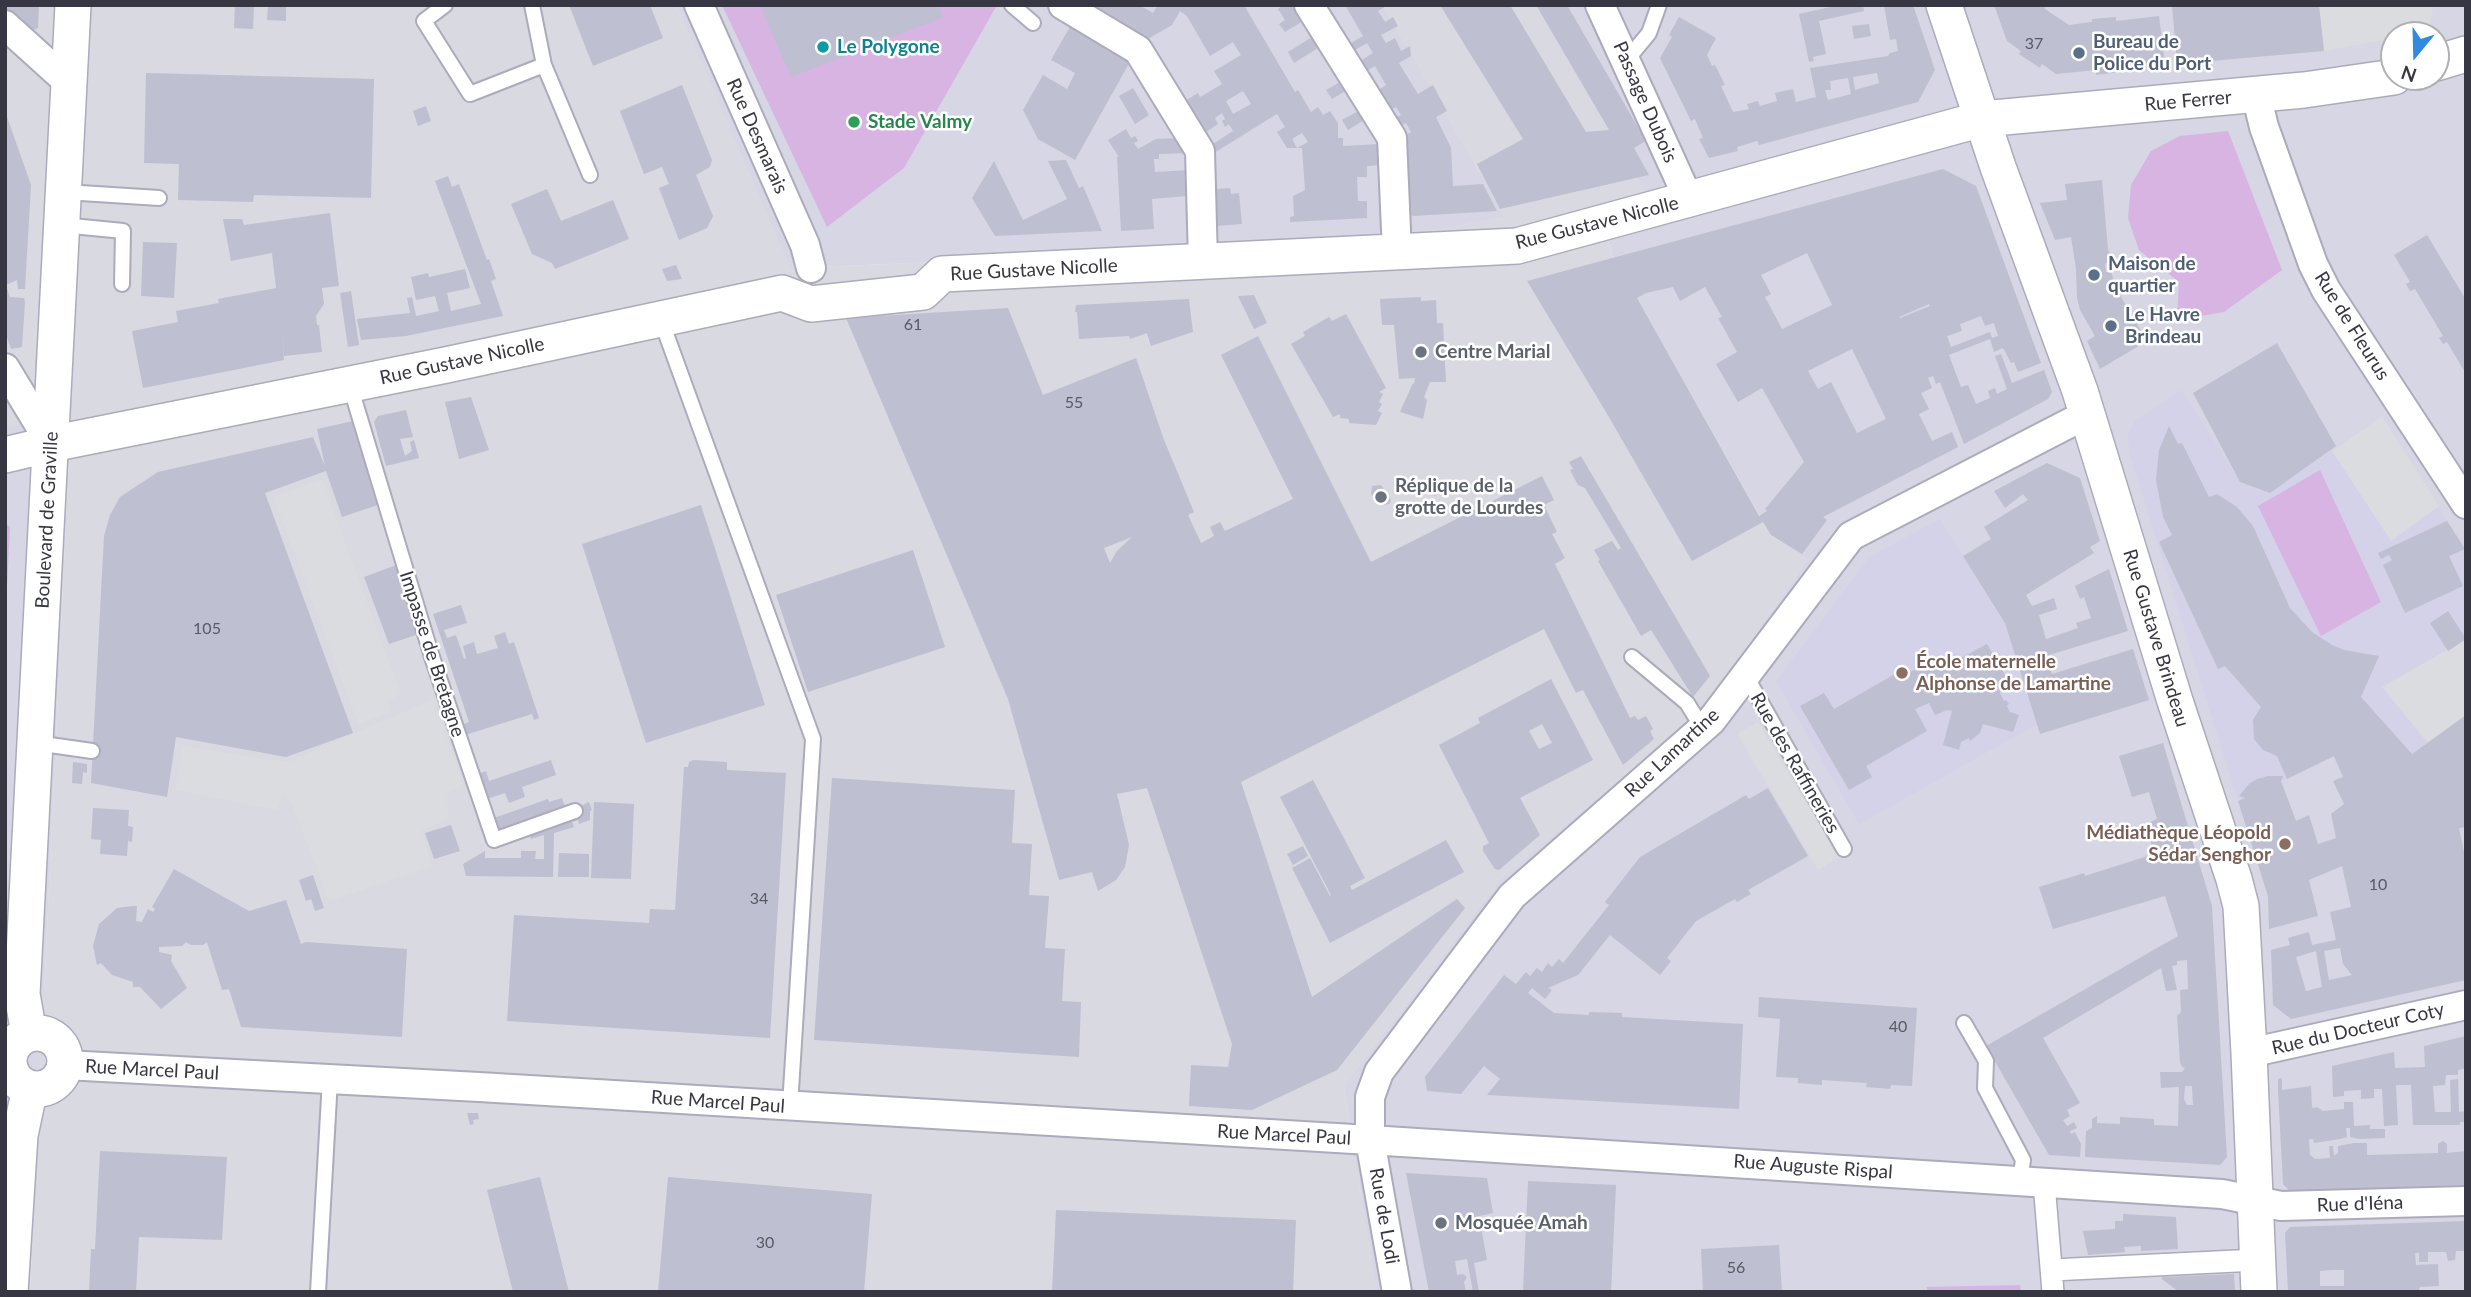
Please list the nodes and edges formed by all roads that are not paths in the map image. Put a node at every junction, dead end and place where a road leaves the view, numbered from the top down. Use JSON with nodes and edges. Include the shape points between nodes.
{"nodes":[{"id":1,"x":73,"y":5,"type":"edge"},
{"id":2,"x":445,"y":5,"type":"edge"},
{"id":3,"x":532,"y":5,"type":"edge"},
{"id":4,"x":699,"y":5,"type":"edge"},
{"id":5,"x":1012,"y":5,"type":"edge"},
{"id":6,"x":1063,"y":5,"type":"edge"},
{"id":7,"x":1309,"y":5,"type":"edge"},
{"id":8,"x":1600,"y":5,"type":"edge"},
{"id":9,"x":1659,"y":5,"type":"edge"},
{"id":10,"x":1944,"y":5,"type":"edge"},
{"id":11,"x":1033,"y":23,"type":"dead end"},
{"id":12,"x":5,"y":24,"type":"edge"},
{"id":13,"x":1626,"y":61,"type":"junction"},
{"id":14,"x":544,"y":65,"type":"junction"},
{"id":15,"x":2380,"y":79,"type":"edge"},
{"id":16,"x":69,"y":83,"type":"junction"},
{"id":17,"x":2256,"y":93,"type":"junction"},
{"id":18,"x":1982,"y":119,"type":"junction"},
{"id":19,"x":590,"y":175,"type":"dead end"},
{"id":20,"x":159,"y":198,"type":"dead end"},
{"id":21,"x":1689,"y":200,"type":"junction"},
{"id":22,"x":62,"y":209,"type":"junction"},
{"id":23,"x":1396,"y":253,"type":"junction"},
{"id":24,"x":1203,"y":262,"type":"junction"},
{"id":25,"x":811,"y":268,"type":"dead end"},
{"id":26,"x":122,"y":284,"type":"dead end"},
{"id":27,"x":661,"y":320,"type":"junction"},
{"id":28,"x":5,"y":368,"type":"edge"},
{"id":29,"x":353,"y":384,"type":"junction"},
{"id":30,"x":2087,"y":414,"type":"junction"},
{"id":31,"x":51,"y":444,"type":"junction"},
{"id":32,"x":5,"y":455,"type":"edge"},
{"id":33,"x":2466,"y":504,"type":"edge"},
{"id":34,"x":1632,"y":657,"type":"dead end"},
{"id":35,"x":1746,"y":676,"type":"junction"},
{"id":36,"x":1703,"y":729,"type":"junction"},
{"id":37,"x":36,"y":743,"type":"junction"},
{"id":38,"x":92,"y":751,"type":"dead end"},
{"id":39,"x":575,"y":811,"type":"dead end"},
{"id":40,"x":1844,"y":849,"type":"dead end"},
{"id":41,"x":2466,"y":1005,"type":"edge"},
{"id":42,"x":1964,"y":1023,"type":"dead end"},
{"id":43,"x":29,"y":1034,"type":"junction"},
{"id":44,"x":2249,"y":1054,"type":"junction"},
{"id":45,"x":65,"y":1065,"type":"junction"},
{"id":46,"x":330,"y":1079,"type":"junction"},
{"id":47,"x":30,"y":1088,"type":"junction"},
{"id":48,"x":790,"y":1106,"type":"junction"},
{"id":49,"x":1370,"y":1140,"type":"junction"},
{"id":50,"x":2032,"y":1182,"type":"junction"},
{"id":51,"x":2466,"y":1200,"type":"edge"},
{"id":52,"x":2255,"y":1201,"type":"junction"},
{"id":53,"x":2052,"y":1270,"type":"junction"},
{"id":54,"x":2258,"y":1276,"type":"edge"},
{"id":55,"x":10,"y":1292,"type":"edge"},
{"id":56,"x":318,"y":1292,"type":"edge"},
{"id":57,"x":1397,"y":1292,"type":"edge"},
{"id":58,"x":2053,"y":1292,"type":"edge"}],
"edges":[{"from":1,"to":16,"type":"street","name":"Boulevard de Graville"},
{"from":2,"to":14,"type":"lane","via":[[424,22],[470,94]]},
{"from":3,"to":14,"type":"lane"},
{"from":4,"to":25,"type":"street","name":"Rue Desmarais"},
{"from":5,"to":11,"type":"lane"},
{"from":6,"to":24,"type":"street","via":[[1138,50],[1199,151]]},
{"from":7,"to":23,"type":"street","via":[[1392,138]]},
{"from":8,"to":13,"type":"street","name":"Passage Dubois"},
{"from":9,"to":13,"type":"lane","via":[[1649,33]]},
{"from":10,"to":18,"type":"street","name":"Rue Gustave Brindeau"},
{"from":12,"to":16,"type":"street"},
{"from":13,"to":21,"type":"street","name":"Passage Dubois"},
{"from":14,"to":19,"type":"lane"},
{"from":15,"to":17,"type":"street","name":"Rue Ferrer"},
{"from":16,"to":22,"type":"street","name":"Boulevard de Graville"},
{"from":17,"to":18,"type":"street","name":"Rue Ferrer"},
{"from":17,"to":33,"type":"street","name":"Rue de Fleurus","via":[[2268,139],[2326,290]]},
{"from":18,"to":21,"type":"street","name":"Rue Gustave Nicolle"},
{"from":18,"to":30,"type":"street","name":"Rue Gustave Brindeau"},
{"from":20,"to":22,"type":"lane"},
{"from":21,"to":23,"type":"street","name":"Rue Gustave Nicolle","via":[[1517,246]]},
{"from":22,"to":26,"type":"lane","via":[[123,231]]},
{"from":22,"to":31,"type":"street","name":"Boulevard de Graville"},
{"from":23,"to":24,"type":"street","name":"Rue Gustave Nicolle"},
{"from":24,"to":27,"type":"street","name":"Rue Gustave Nicolle","via":[[942,274],[923,292],[810,304],[772,296]]},
{"from":27,"to":29,"type":"street","name":"Rue Gustave Nicolle"},
{"from":27,"to":48,"type":"lane","via":[[813,739]]},
{"from":28,"to":31,"type":"street"},
{"from":29,"to":31,"type":"street","name":"Rue Gustave Nicolle"},
{"from":29,"to":39,"type":"lane","name":"Impasse de Bretagne","via":[[432,657],[494,840]]},
{"from":30,"to":35,"type":"street","name":"Rue Lamartine","via":[[1851,536]]},
{"from":30,"to":44,"type":"street","name":"Rue Gustave Brindeau","via":[[2241,906]]},
{"from":31,"to":32,"type":"street","name":"Rue Gustave Nicolle"},
{"from":31,"to":37,"type":"street","name":"Boulevard de Graville"},
{"from":34,"to":36,"type":"lane","via":[[1687,703]]},
{"from":35,"to":36,"type":"street","name":"Rue Lamartine"},
{"from":35,"to":40,"type":"lane","name":"Rue des Raffineries"},
{"from":36,"to":49,"type":"street","name":"Rue Lamartine","via":[[1512,897],[1379,1072],[1370,1097]]},
{"from":37,"to":38,"type":"lane"},
{"from":37,"to":43,"type":"street","name":"Boulevard de Graville","via":[[22,994]]},
{"from":41,"to":44,"type":"street","name":"Rue du Docteur Coty"},
{"from":42,"to":50,"type":"lane","via":[[1986,1062],[1985,1088]]},
{"from":43,"to":45,"type":"street","via":[[56,1040]]},
{"from":43,"to":47,"type":"street","via":[[14,1044],[9,1062],[15,1079]]},
{"from":44,"to":52,"type":"street","name":"Rue Gustave Brindeau"},
{"from":45,"to":46,"type":"street","name":"Rue Marcel Paul"},
{"from":45,"to":47,"type":"street","via":[[56,1082]]},
{"from":46,"to":48,"type":"street","name":"Rue Marcel Paul"},
{"from":46,"to":56,"type":"lane"},
{"from":47,"to":55,"type":"street","via":[[20,1135]]},
{"from":48,"to":49,"type":"street","name":"Rue Marcel Paul"},
{"from":49,"to":50,"type":"street","name":"Rue Auguste Rispal"},
{"from":49,"to":57,"type":"street","name":"Rue de Lodi"},
{"from":50,"to":52,"type":"street","name":"Rue Auguste Rispal","via":[[2222,1194]]},
{"from":50,"to":53,"type":"street"},
{"from":51,"to":52,"type":"street","name":"Rue d'Iéna","via":[[2281,1206]]},
{"from":52,"to":54,"type":"street","name":"Rue Gustave Brindeau"},
{"from":53,"to":54,"type":"street"},
{"from":53,"to":58,"type":"street"}]}
